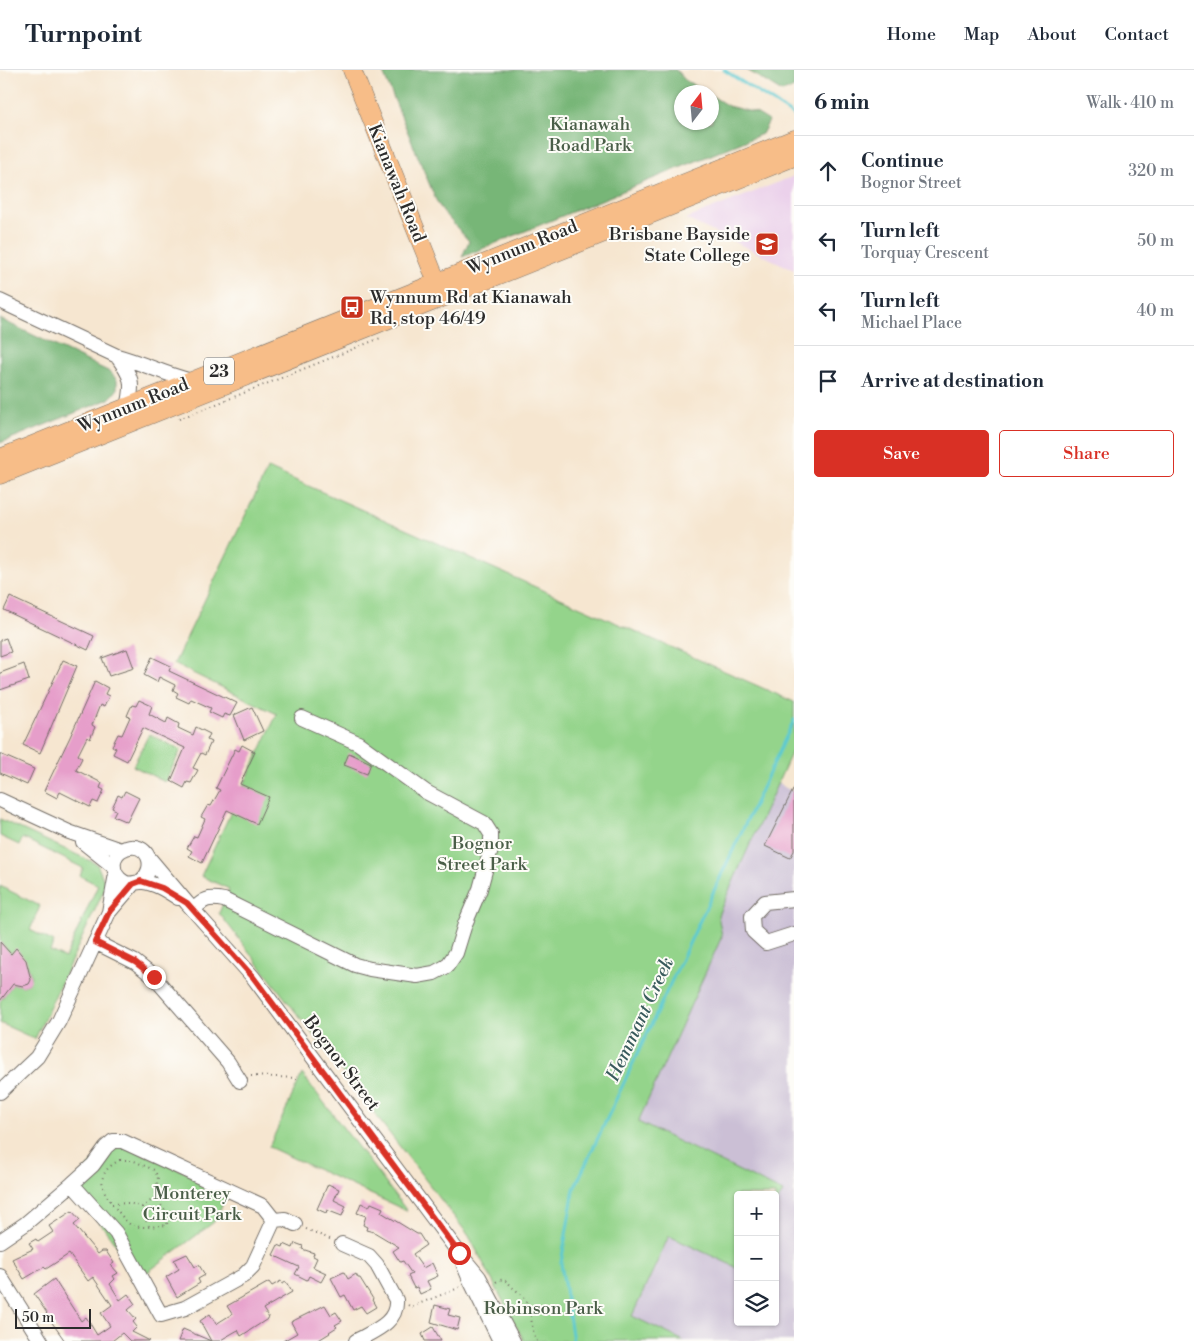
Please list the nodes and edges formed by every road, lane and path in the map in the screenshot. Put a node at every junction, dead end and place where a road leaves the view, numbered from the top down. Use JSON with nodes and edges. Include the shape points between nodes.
{"nodes":[{"id":1,"x":352,"y":70,"type":"edge"},
{"id":2,"x":791,"y":149,"type":"edge"},
{"id":3,"x":441,"y":289,"type":"junction"},
{"id":4,"x":0,"y":301,"type":"edge"},
{"id":5,"x":117,"y":356,"type":"junction"},
{"id":6,"x":192,"y":382,"type":"junction"},
{"id":7,"x":128,"y":407,"type":"junction"},
{"id":8,"x":0,"y":458,"type":"edge"},
{"id":9,"x":0,"y":475,"type":"edge"},
{"id":10,"x":302,"y":718,"type":"dead end"},
{"id":11,"x":0,"y":800,"type":"edge"},
{"id":12,"x":69,"y":832,"type":"junction"},
{"id":13,"x":120,"y":850,"type":"junction"},
{"id":14,"x":149,"y":858,"type":"junction"},
{"id":15,"x":115,"y":870,"type":"junction"},
{"id":16,"x":137,"y":882,"type":"junction"},
{"id":17,"x":794,"y":900,"type":"edge"},
{"id":18,"x":190,"y":906,"type":"junction"},
{"id":19,"x":109,"y":912,"type":"junction"},
{"id":20,"x":794,"y":934,"type":"edge"},
{"id":21,"x":95,"y":942,"type":"junction"},
{"id":22,"x":299,"y":1078,"type":"dead end"},
{"id":23,"x":240,"y":1081,"type":"joint"},
{"id":24,"x":0,"y":1092,"type":"edge"},
{"id":25,"x":72,"y":1184,"type":"junction"},
{"id":26,"x":155,"y":1198,"type":"junction"},
{"id":27,"x":112,"y":1204,"type":"junction"},
{"id":28,"x":142,"y":1208,"type":"junction"},
{"id":29,"x":274,"y":1220,"type":"junction"},
{"id":30,"x":295,"y":1224,"type":"joint"},
{"id":31,"x":149,"y":1226,"type":"junction"},
{"id":32,"x":0,"y":1241,"type":"edge"},
{"id":33,"x":342,"y":1244,"type":"joint"},
{"id":34,"x":459,"y":1253,"type":"junction"},
{"id":35,"x":0,"y":1276,"type":"edge"},
{"id":36,"x":494,"y":1282,"type":"dead end"},
{"id":37,"x":462,"y":1286,"type":"dead end"},
{"id":38,"x":396,"y":1300,"type":"junction"},
{"id":39,"x":41,"y":1341,"type":"edge"},
{"id":40,"x":356,"y":1341,"type":"edge"},
{"id":41,"x":500,"y":1341,"type":"edge"},
{"id":42,"x":513,"y":1341,"type":"edge"},
{"id":43,"x":537,"y":1341,"type":"edge"}],
"edges":[{"from":1,"to":3,"type":"main road","name":"Kianawah Road"},
{"from":2,"to":3,"type":"main road","name":"Wynnum Road","number":"23"},
{"from":3,"to":6,"type":"main road","name":"Wynnum Road","number":"23"},
{"from":3,"to":9,"type":"main road","name":"Wynnum Road","number":"23"},
{"from":4,"to":5,"type":"street"},
{"from":5,"to":6,"type":"street"},
{"from":5,"to":7,"type":"street","via":[[128,371],[132,384]]},
{"from":6,"to":7,"type":"main road","name":"Wynnum Road","number":"23"},
{"from":7,"to":8,"type":"main road","name":"Wynnum Road","number":"23"},
{"from":10,"to":18,"type":"street","via":[[358,743],[426,792],[484,823],[491,834],[491,850],[456,953],[446,966],[434,973],[417,976],[370,969],[355,965],[224,900],[213,898]]},
{"from":11,"to":12,"type":"street","name":"Bognor Street"},
{"from":12,"to":13,"type":"street","name":"Bognor Street"},
{"from":12,"to":15,"type":"street","name":"Bognor Street","via":[[95,850]]},
{"from":13,"to":14,"type":"street","name":"Bognor Street","via":[[134,847],[143,850]]},
{"from":13,"to":15,"type":"street"},
{"from":14,"to":16,"type":"street","via":[[149,873]]},
{"from":14,"to":18,"type":"street","name":"Bognor Street"},
{"from":15,"to":16,"type":"street","name":"Bognor Street","via":[[124,882]]},
{"from":15,"to":19,"type":"street"},
{"from":16,"to":18,"type":"street","name":"Bognor Street","via":[[162,888]]},
{"from":16,"to":19,"type":"street"},
{"from":17,"to":20,"type":"street","via":[[765,902],[752,916],[753,931],[766,943]]},
{"from":18,"to":34,"type":"street","name":"Bognor Street","via":[[253,977]]},
{"from":19,"to":21,"type":"street"},
{"from":21,"to":23,"type":"street","via":[[135,962],[154,977],[228,1062]]},
{"from":21,"to":24,"type":"street","via":[[59,1021],[37,1057]]},
{"from":22,"to":23,"type":"path","via":[[253,1075]]},
{"from":25,"to":29,"type":"street","via":[[93,1165],[106,1147],[113,1141],[122,1141],[263,1206]]},
{"from":25,"to":29,"type":"street","via":[[116,1234],[161,1315],[185,1308],[243,1276],[253,1266]]},
{"from":25,"to":32,"type":"street"},
{"from":26,"to":27,"type":"path","via":[[158,1177],[154,1170],[132,1160],[120,1160],[110,1165],[102,1182],[106,1197]]},
{"from":26,"to":28,"type":"path"},
{"from":26,"to":31,"type":"path","via":[[168,1214],[167,1225]]},
{"from":27,"to":28,"type":"path","via":[[129,1203]]},
{"from":27,"to":31,"type":"path","via":[[131,1224]]},
{"from":28,"to":31,"type":"path"},
{"from":29,"to":30,"type":"street","via":[[285,1219]]},
{"from":30,"to":33,"type":"path"},
{"from":33,"to":38,"type":"street","via":[[369,1256],[377,1264]]},
{"from":34,"to":41,"type":"street","name":"Bognor Street"},
{"from":34,"to":42,"type":"street","name":"Bognor Street","via":[[479,1277]]},
{"from":35,"to":39,"type":"street"},
{"from":36,"to":43,"type":"path","via":[[505,1280],[526,1300]]},
{"from":37,"to":38,"type":"path","via":[[411,1307],[404,1298]]},
{"from":38,"to":40,"type":"street","via":[[388,1323]]}]}
